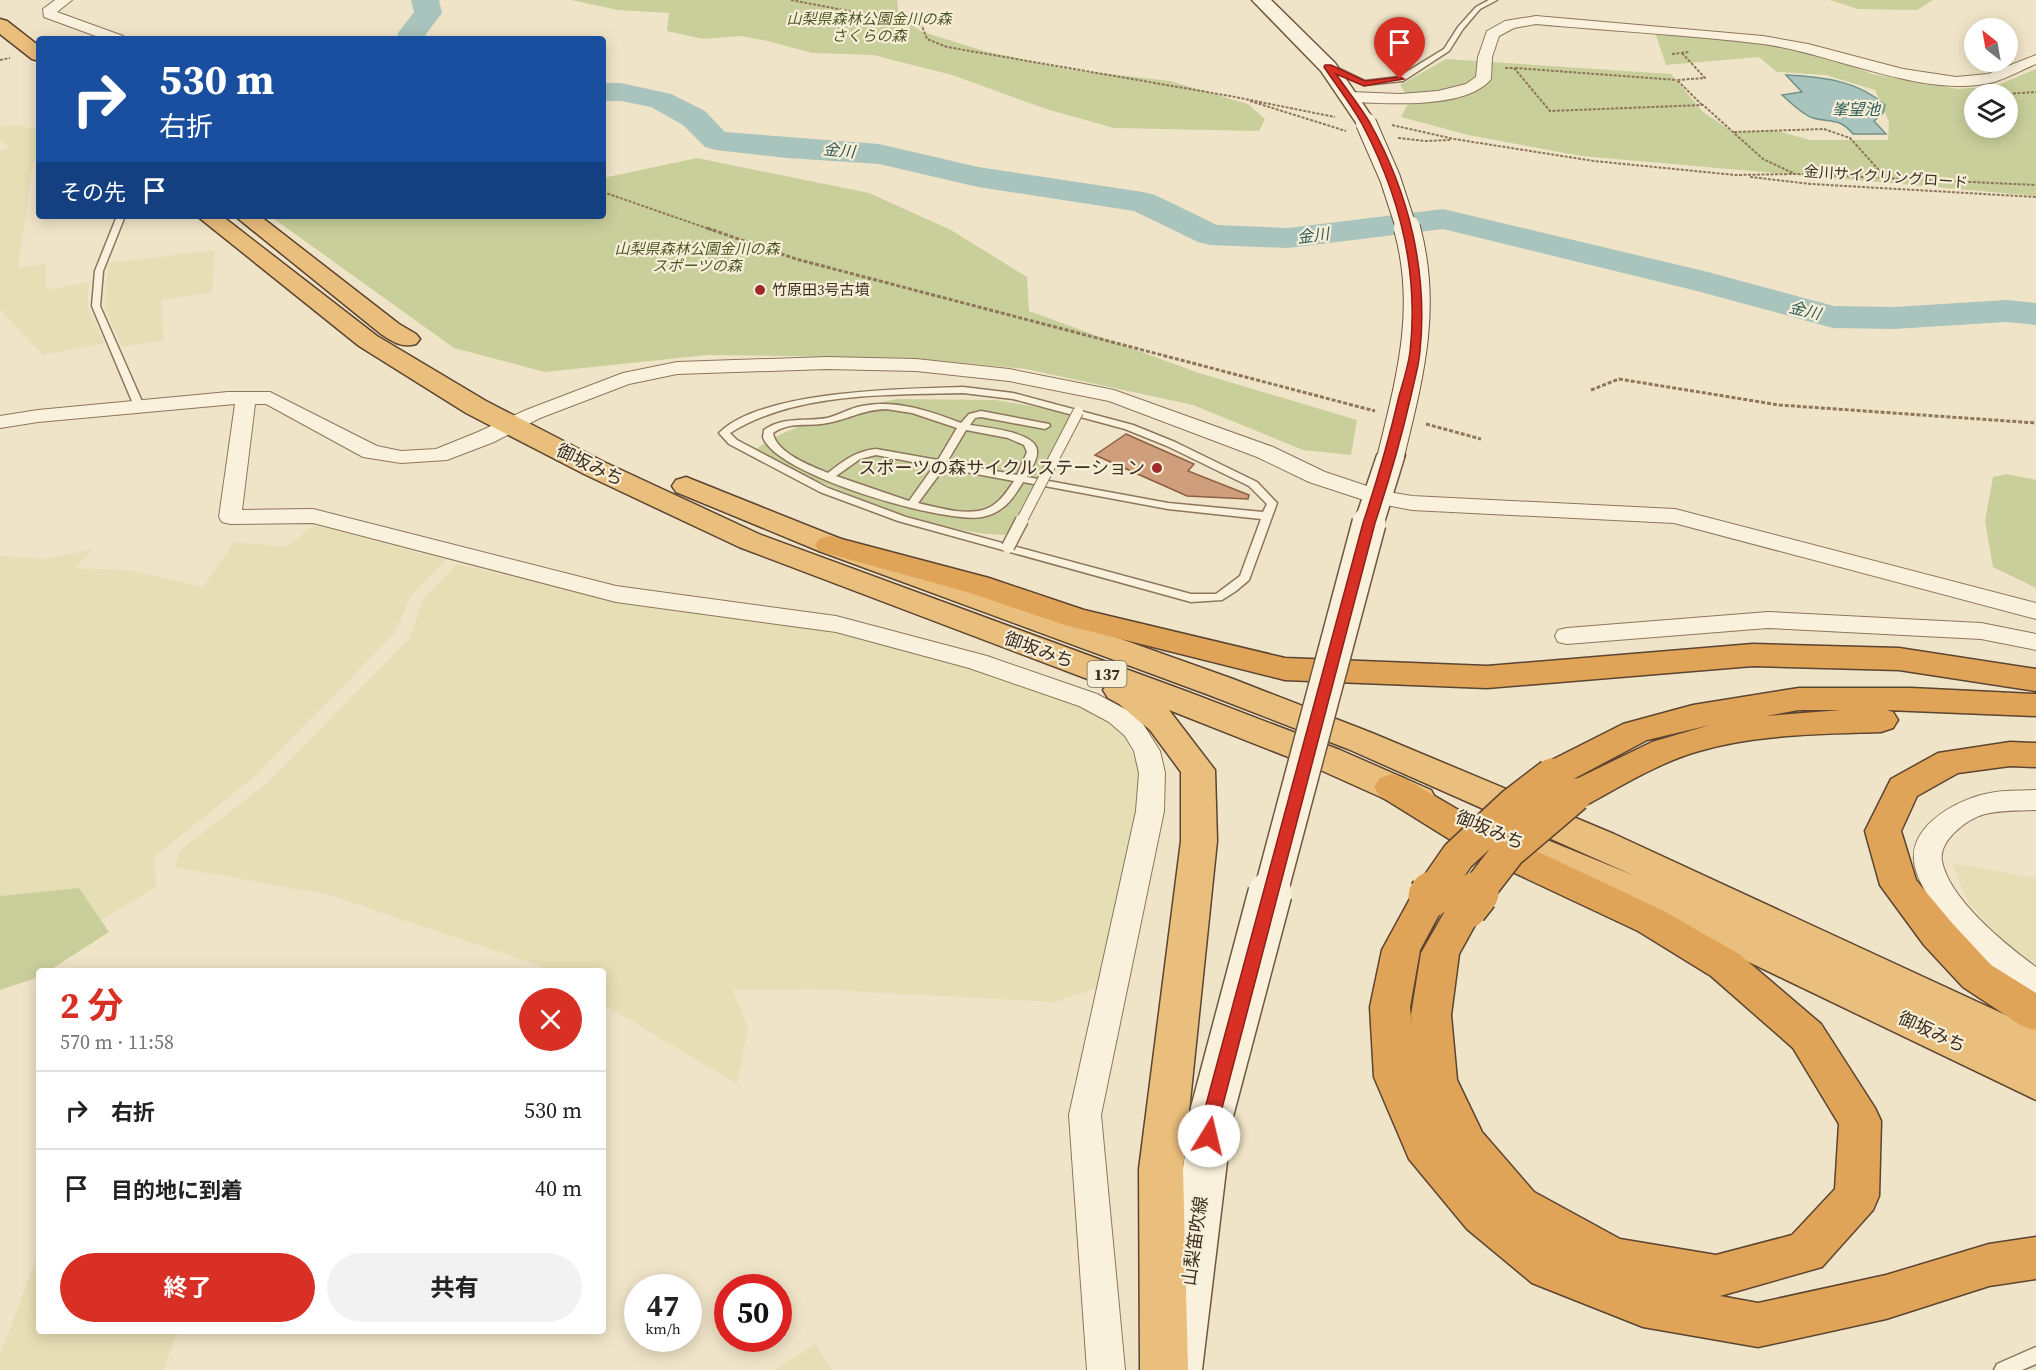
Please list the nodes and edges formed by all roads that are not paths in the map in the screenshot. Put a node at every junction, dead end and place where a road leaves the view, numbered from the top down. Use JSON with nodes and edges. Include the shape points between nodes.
{"nodes":[{"id":1,"x":65,"y":0,"type":"edge"},
{"id":2,"x":1261,"y":0,"type":"edge"},
{"id":3,"x":1494,"y":0,"type":"edge"},
{"id":4,"x":0,"y":25,"type":"edge"},
{"id":5,"x":110,"y":36,"type":"edge"},
{"id":6,"x":0,"y":43,"type":"edge"},
{"id":7,"x":36,"y":53,"type":"edge"},
{"id":8,"x":2036,"y":59,"type":"edge"},
{"id":9,"x":1328,"y":67,"type":"junction"},
{"id":10,"x":36,"y":70,"type":"edge"},
{"id":11,"x":1350,"y":97,"type":"junction"},
{"id":12,"x":120,"y":219,"type":"edge"},
{"id":13,"x":212,"y":219,"type":"edge"},
{"id":14,"x":250,"y":219,"type":"edge"},
{"id":15,"x":246,"y":398,"type":"junction"},
{"id":16,"x":139,"y":406,"type":"junction"},
{"id":17,"x":1078,"y":411,"type":"junction"},
{"id":18,"x":522,"y":420,"type":"junction"},
{"id":19,"x":0,"y":422,"type":"edge"},
{"id":20,"x":1045,"y":426,"type":"dead end"},
{"id":21,"x":963,"y":427,"type":"junction"},
{"id":22,"x":941,"y":464,"type":"junction"},
{"id":23,"x":829,"y":477,"type":"junction"},
{"id":24,"x":1021,"y":478,"type":"junction"},
{"id":25,"x":910,"y":505,"type":"junction"},
{"id":26,"x":1374,"y":510,"type":"junction"},
{"id":27,"x":1268,"y":516,"type":"junction"},
{"id":28,"x":830,"y":544,"type":"junction"},
{"id":29,"x":1008,"y":546,"type":"junction"},
{"id":30,"x":2036,"y":611,"type":"edge"},
{"id":31,"x":1567,"y":636,"type":"dead end"},
{"id":32,"x":2036,"y":642,"type":"edge"},
{"id":33,"x":1047,"y":653,"type":"junction"},
{"id":34,"x":2036,"y":680,"type":"edge"},
{"id":35,"x":2036,"y":705,"type":"edge"},
{"id":36,"x":2036,"y":723,"type":"edge"},
{"id":37,"x":2036,"y":755,"type":"edge"},
{"id":38,"x":1563,"y":785,"type":"junction"},
{"id":39,"x":1392,"y":787,"type":"junction"},
{"id":40,"x":2036,"y":800,"type":"edge"},
{"id":41,"x":1448,"y":901,"type":"junction"},
{"id":42,"x":2036,"y":983,"type":"edge"},
{"id":43,"x":2036,"y":1014,"type":"edge"},
{"id":44,"x":2036,"y":1048,"type":"edge"},
{"id":45,"x":2036,"y":1082,"type":"edge"},
{"id":46,"x":2036,"y":1258,"type":"edge"},
{"id":47,"x":2036,"y":1355,"type":"edge"},
{"id":48,"x":1106,"y":1370,"type":"edge"},
{"id":49,"x":1164,"y":1370,"type":"edge"},
{"id":50,"x":1178,"y":1370,"type":"edge"},
{"id":51,"x":2003,"y":1370,"type":"edge"}],
"edges":[{"from":1,"to":5,"type":"street","via":[[50,9],[49,14]]},
{"from":2,"to":9,"type":"main road","name":"山梨笛吹線"},
{"from":3,"to":9,"type":"lane","via":[[1478,8],[1447,50],[1400,79],[1364,83]]},
{"from":4,"to":7,"type":"highway"},
{"from":6,"to":10,"type":"highway"},
{"from":8,"to":11,"type":"street","via":[[1991,78],[1956,82],[1763,40],[1536,20],[1510,24],[1492,34],[1483,80],[1477,85],[1460,91],[1388,98]]},
{"from":9,"to":11,"type":"main road","name":"山梨笛吹線"},
{"from":11,"to":26,"type":"main road","name":"山梨笛吹線","bridge":true,"via":[[1398,195],[1416,280],[1415,354]]},
{"from":12,"to":16,"type":"lane","via":[[99,271],[96,306]]},
{"from":13,"to":18,"type":"highway","name":"御坂みち","number":"137","via":[[368,340],[476,407]]},
{"from":14,"to":18,"type":"highway","name":"御坂みち","number":"137","via":[[390,329]]},
{"from":15,"to":16,"type":"street"},
{"from":15,"to":18,"type":"street","via":[[270,398],[371,452],[401,457],[439,455]]},
{"from":15,"to":48,"type":"street","via":[[230,517],[313,516],[616,594],[836,624],[978,662],[1088,700],[1134,730],[1147,752],[1152,773],[1150,811],[1085,1115]]},
{"from":16,"to":19,"type":"street"},
{"from":17,"to":27,"type":"lane","via":[[1171,444],[1253,484],[1272,503]]},
{"from":17,"to":29,"type":"lane","bridge":true},
{"from":17,"to":29,"type":"lane","via":[[1013,396],[963,390],[880,393],[796,404],[748,417],[724,433],[733,442],[824,489],[902,519]]},
{"from":18,"to":26,"type":"street","via":[[623,379],[677,368],[827,363],[916,365],[1010,375],[1114,396],[1265,452]]},
{"from":18,"to":28,"type":"highway","name":"御坂みち","number":"137"},
{"from":18,"to":33,"type":"highway","name":"御坂みち","number":"137","via":[[594,468],[750,541]]},
{"from":20,"to":21,"type":"lane","via":[[981,414],[972,416]]},
{"from":21,"to":22,"type":"lane"},
{"from":21,"to":23,"type":"lane","via":[[934,416],[885,406],[827,420],[776,425],[768,432],[774,448],[813,472]]},
{"from":21,"to":24,"type":"lane","via":[[1023,439],[1032,446]]},
{"from":22,"to":23,"type":"lane","via":[[866,452]]},
{"from":22,"to":24,"type":"lane"},
{"from":22,"to":25,"type":"lane"},
{"from":23,"to":25,"type":"lane"},
{"from":24,"to":25,"type":"lane","via":[[1000,506],[977,515]]},
{"from":24,"to":27,"type":"lane","via":[[1168,506]]},
{"from":26,"to":30,"type":"street","via":[[1412,503],[1675,516]]},
{"from":26,"to":50,"type":"main road","name":"山梨笛吹線","bridge":true,"via":[[1212,1112]]},
{"from":27,"to":29,"type":"lane","via":[[1245,578],[1218,597],[1191,598]]},
{"from":28,"to":34,"type":"highway","via":[[978,585],[1076,618],[1285,669],[1487,677],[1753,655],[1899,659]]},
{"from":28,"to":44,"type":"highway","name":"御坂みち","number":"137","via":[[1360,741],[1612,849]]},
{"from":31,"to":32,"type":"street","via":[[1768,620],[1981,631]]},
{"from":33,"to":39,"type":"highway","name":"御坂みち","number":"137","via":[[1200,709]]},
{"from":33,"to":49,"type":"highway","via":[[1131,696],[1162,722],[1198,770],[1199,841],[1161,1169]]},
{"from":35,"to":38,"type":"highway","via":[[1800,699],[1693,716],[1635,732]]},
{"from":36,"to":38,"type":"highway","via":[[1899,719],[1772,726],[1695,741],[1633,765]]},
{"from":37,"to":43,"type":"highway","via":[[2010,754],[1950,762],[1903,788],[1883,831],[1899,885],[1938,934],[1977,976]]},
{"from":38,"to":41,"type":"highway","bridge":true,"via":[[1509,851]]},
{"from":39,"to":41,"type":"highway","via":[[1483,842],[1651,921],[1725,965],[1807,1036],[1860,1121],[1857,1196],[1806,1252],[1716,1276],[1613,1259],[1518,1206],[1467,1145],[1436,1080],[1431,1015]]},
{"from":39,"to":45,"type":"highway","name":"御坂みち","number":"137","via":[[1643,895]]},
{"from":40,"to":42,"type":"street","via":[[1985,804],[1952,818],[1934,836],[1928,860],[1938,887],[1972,930]]},
{"from":41,"to":46,"type":"highway","via":[[1401,950],[1390,1007],[1395,1077],[1424,1146],[1484,1215],[1548,1268],[1643,1305],[1758,1325],[1886,1297],[1989,1265]]},
{"from":47,"to":51,"type":"lane"}]}
